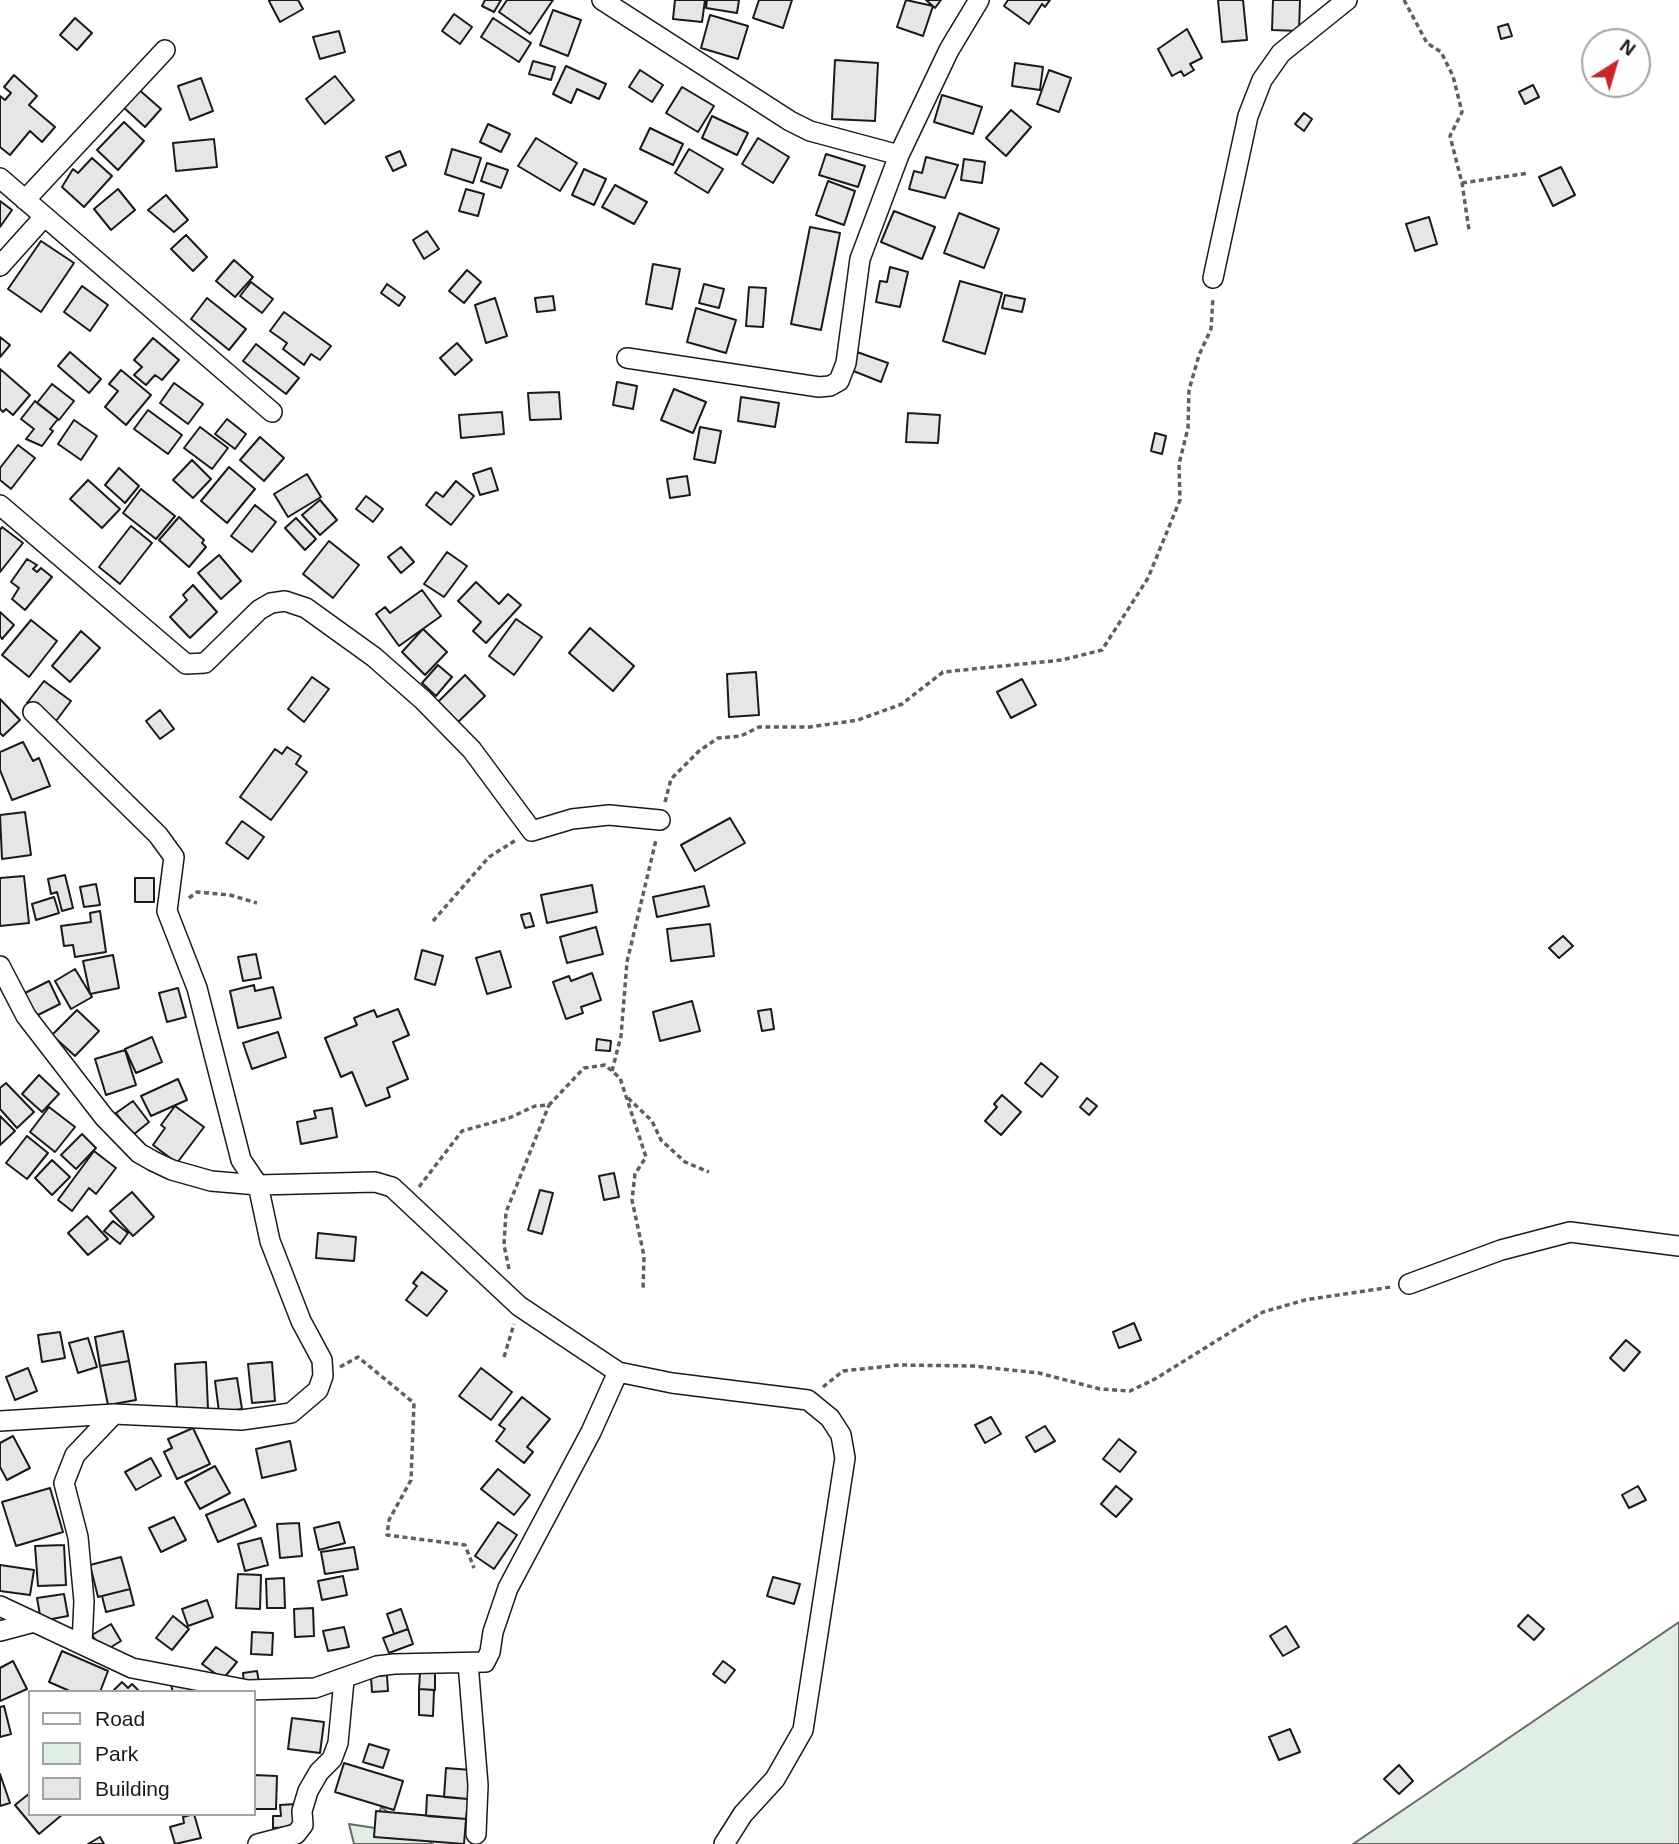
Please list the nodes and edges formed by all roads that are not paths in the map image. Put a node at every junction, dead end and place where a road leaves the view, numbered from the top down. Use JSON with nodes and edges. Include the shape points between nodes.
{"nodes":[{"id":1,"x":602,"y":0,"type":"edge"},
{"id":2,"x":979,"y":0,"type":"edge"},
{"id":3,"x":1347,"y":0,"type":"edge"},
{"id":4,"x":165,"y":50,"type":"dead end"},
{"id":5,"x":899,"y":155,"type":"junction"},
{"id":6,"x":0,"y":177,"type":"edge"},
{"id":7,"x":25,"y":200,"type":"junction"},
{"id":8,"x":44,"y":217,"type":"junction"},
{"id":9,"x":0,"y":266,"type":"edge"},
{"id":10,"x":1213,"y":278,"type":"road end"},
{"id":11,"x":627,"y":358,"type":"dead end"},
{"id":12,"x":272,"y":412,"type":"dead end"},
{"id":13,"x":0,"y":505,"type":"edge"},
{"id":14,"x":33,"y":712,"type":"dead end"},
{"id":15,"x":660,"y":820,"type":"road end"},
{"id":16,"x":0,"y":967,"type":"edge"},
{"id":17,"x":258,"y":1185,"type":"junction"},
{"id":18,"x":1679,"y":1246,"type":"edge"},
{"id":19,"x":1409,"y":1284,"type":"road end"},
{"id":20,"x":618,"y":1372,"type":"junction"},
{"id":21,"x":114,"y":1414,"type":"junction"},
{"id":22,"x":0,"y":1421,"type":"edge"},
{"id":23,"x":0,"y":1606,"type":"edge"},
{"id":24,"x":34,"y":1622,"type":"junction"},
{"id":25,"x":0,"y":1631,"type":"edge"},
{"id":26,"x":82,"y":1644,"type":"junction"},
{"id":27,"x":468,"y":1664,"type":"junction"},
{"id":28,"x":344,"y":1680,"type":"junction"},
{"id":29,"x":476,"y":1834,"type":"dead end"},
{"id":30,"x":258,"y":1844,"type":"edge"},
{"id":31,"x":724,"y":1844,"type":"edge"}],
"edges":[{"from":1,"to":5,"type":"street","via":[[790,121],[810,131]]},
{"from":2,"to":5,"type":"street","via":[[949,50]]},
{"from":3,"to":10,"type":"street","via":[[1281,53],[1262,80],[1248,116]]},
{"from":4,"to":7,"type":"street"},
{"from":5,"to":11,"type":"street","via":[[860,259],[846,363],[839,381],[819,387]]},
{"from":6,"to":7,"type":"street"},
{"from":7,"to":8,"type":"street"},
{"from":8,"to":9,"type":"street"},
{"from":8,"to":12,"type":"street"},
{"from":13,"to":15,"type":"street","via":[[186,664],[205,663],[271,603],[285,601],[306,608],[424,700],[472,750],[532,831],[572,818],[609,815]]},
{"from":14,"to":17,"type":"street","via":[[158,835],[174,857],[167,911],[197,988],[241,1160]]},
{"from":16,"to":17,"type":"street","via":[[26,1016],[104,1117],[139,1153],[172,1170],[211,1181]]},
{"from":17,"to":20,"type":"street","via":[[374,1182],[392,1187],[519,1306]]},
{"from":17,"to":21,"type":"street","via":[[270,1241],[301,1321],[322,1360],[318,1390],[291,1413],[241,1420]]},
{"from":18,"to":19,"type":"street","via":[[1570,1233],[1501,1250]]},
{"from":20,"to":27,"type":"street","via":[[508,1588],[490,1653],[485,1662]]},
{"from":20,"to":31,"type":"street","via":[[808,1400],[830,1418],[841,1435],[845,1458],[803,1730],[775,1779],[743,1814]]},
{"from":21,"to":22,"type":"street"},
{"from":21,"to":26,"type":"street","via":[[75,1455],[64,1483],[78,1537],[84,1601]]},
{"from":23,"to":24,"type":"street"},
{"from":24,"to":25,"type":"street"},
{"from":24,"to":26,"type":"street"},
{"from":26,"to":28,"type":"street","via":[[132,1668],[248,1690],[315,1688]]},
{"from":27,"to":28,"type":"street","via":[[386,1665]]},
{"from":27,"to":29,"type":"street","via":[[478,1785]]},
{"from":28,"to":30,"type":"street","via":[[338,1743],[308,1791],[303,1825],[296,1834]]}]}
